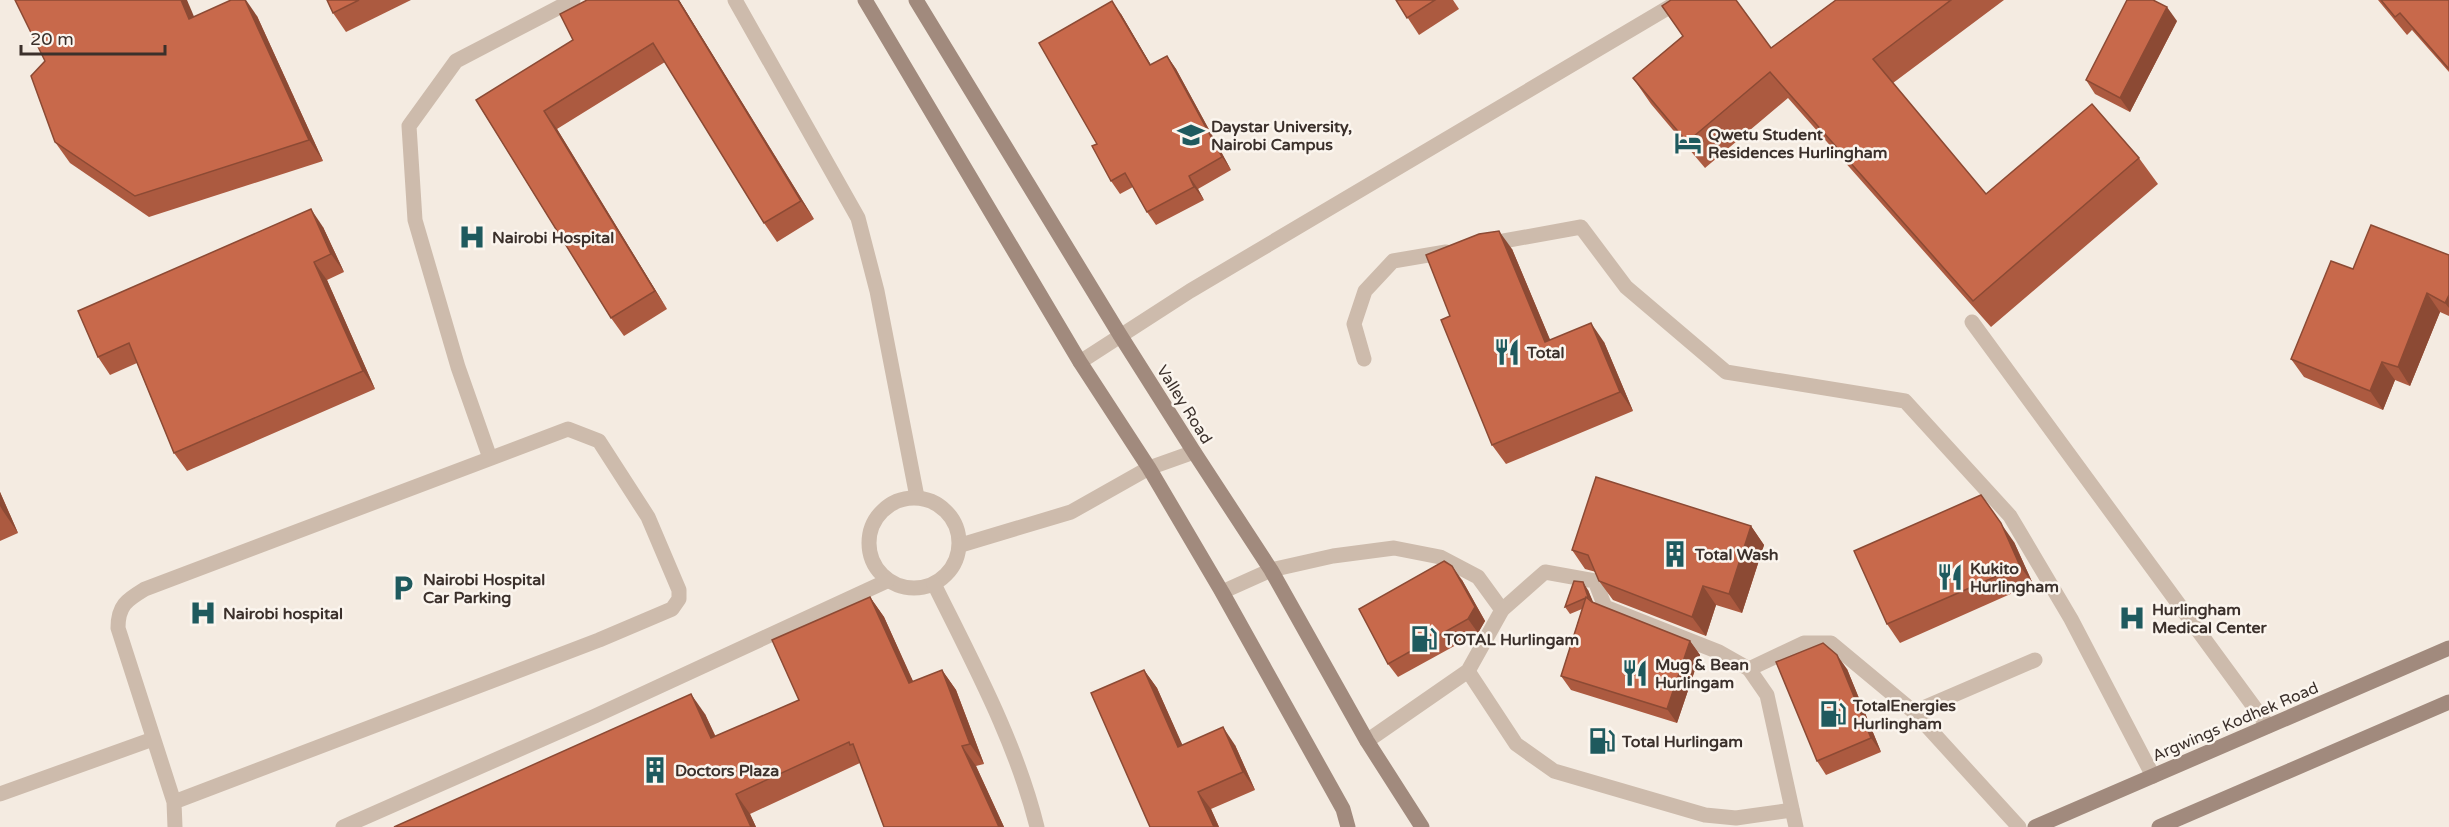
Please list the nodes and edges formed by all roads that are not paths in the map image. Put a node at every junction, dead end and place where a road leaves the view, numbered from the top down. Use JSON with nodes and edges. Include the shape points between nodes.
{"nodes":[{"id":1,"x":573,"y":0,"type":"edge"},
{"id":2,"x":735,"y":0,"type":"edge"},
{"id":3,"x":865,"y":0,"type":"edge"},
{"id":4,"x":916,"y":0,"type":"edge"},
{"id":5,"x":1676,"y":3,"type":"edge"},
{"id":6,"x":1972,"y":322,"type":"edge"},
{"id":7,"x":1120,"y":335,"type":"junction"},
{"id":8,"x":1364,"y":359,"type":"dead end"},
{"id":9,"x":1080,"y":362,"type":"junction"},
{"id":10,"x":1194,"y":452,"type":"junction"},
{"id":11,"x":490,"y":458,"type":"junction"},
{"id":12,"x":1149,"y":468,"type":"junction"},
{"id":13,"x":917,"y":497,"type":"junction"},
{"id":14,"x":961,"y":545,"type":"junction"},
{"id":15,"x":1271,"y":570,"type":"junction"},
{"id":16,"x":887,"y":581,"type":"junction"},
{"id":17,"x":934,"y":584,"type":"junction"},
{"id":18,"x":1222,"y":592,"type":"junction"},
{"id":19,"x":1502,"y":610,"type":"junction"},
{"id":20,"x":2449,"y":648,"type":"edge"},
{"id":21,"x":2035,"y":660,"type":"dead end"},
{"id":22,"x":1749,"y":669,"type":"junction"},
{"id":23,"x":1468,"y":672,"type":"junction"},
{"id":24,"x":2449,"y":702,"type":"edge"},
{"id":25,"x":1914,"y":712,"type":"junction"},
{"id":26,"x":2268,"y":726,"type":"junction"},
{"id":27,"x":153,"y":739,"type":"junction"},
{"id":28,"x":1367,"y":741,"type":"junction"},
{"id":29,"x":2153,"y":776,"type":"junction"},
{"id":30,"x":0,"y":794,"type":"edge"},
{"id":31,"x":174,"y":802,"type":"junction"},
{"id":32,"x":1792,"y":810,"type":"junction"},
{"id":33,"x":175,"y":827,"type":"edge"},
{"id":34,"x":343,"y":827,"type":"edge"},
{"id":35,"x":1037,"y":827,"type":"edge"},
{"id":36,"x":1348,"y":827,"type":"edge"},
{"id":37,"x":1422,"y":827,"type":"edge"},
{"id":38,"x":1796,"y":827,"type":"edge"},
{"id":39,"x":2019,"y":827,"type":"edge"},
{"id":40,"x":2035,"y":827,"type":"edge"},
{"id":41,"x":2159,"y":827,"type":"edge"}],
"edges":[{"from":1,"to":11,"type":"lane","via":[[456,61],[409,126],[415,220],[458,367]]},
{"from":2,"to":13,"type":"lane","via":[[858,218],[877,291]]},
{"from":3,"to":9,"type":"main road"},
{"from":4,"to":7,"type":"main road","name":"Valley Road"},
{"from":5,"to":7,"type":"lane"},
{"from":6,"to":26,"type":"lane"},
{"from":7,"to":9,"type":"lane"},
{"from":7,"to":10,"type":"main road","name":"Valley Road"},
{"from":8,"to":29,"type":"lane","via":[[1354,324],[1365,291],[1393,261],[1581,227],[1626,287],[1726,372],[1905,401],[2010,516],[2071,619]]},
{"from":9,"to":12,"type":"main road"},
{"from":10,"to":12,"type":"lane"},
{"from":10,"to":15,"type":"main road","name":"Valley Road"},
{"from":11,"to":27,"type":"lane","via":[[145,589],[127,600],[118,614],[118,628]]},
{"from":11,"to":31,"type":"lane","via":[[568,429],[599,441],[648,517],[679,590],[679,599],[672,609],[590,644]]},
{"from":12,"to":14,"type":"lane","via":[[1071,512]]},
{"from":12,"to":18,"type":"main road"},
{"from":13,"to":14,"type":"lane","via":[[940,504],[956,522]]},
{"from":13,"to":16,"type":"lane","via":[[894,501],[876,516],[868,539],[872,563]]},
{"from":14,"to":17,"type":"lane","via":[[953,568]]},
{"from":15,"to":18,"type":"lane"},
{"from":15,"to":19,"type":"lane","via":[[1394,548],[1440,557],[1478,577]]},
{"from":15,"to":28,"type":"main road","name":"Valley Road"},
{"from":16,"to":17,"type":"lane","via":[[910,589]]},
{"from":16,"to":34,"type":"lane"},
{"from":17,"to":35,"type":"lane","via":[[1026,783]]},
{"from":18,"to":36,"type":"main road","via":[[1343,809]]},
{"from":19,"to":22,"type":"lane","via":[[1545,572],[1595,581],[1605,607],[1719,652]]},
{"from":19,"to":23,"type":"lane"},
{"from":20,"to":26,"type":"main road","name":"Argwings Kodhek Road"},
{"from":21,"to":25,"type":"lane"},
{"from":22,"to":25,"type":"lane","via":[[1804,643],[1831,643]]},
{"from":22,"to":32,"type":"lane","via":[[1767,694]]},
{"from":23,"to":28,"type":"lane"},
{"from":23,"to":32,"type":"lane","via":[[1516,744],[1554,771],[1705,815],[1736,818]]},
{"from":24,"to":41,"type":"main road"},
{"from":25,"to":39,"type":"lane"},
{"from":26,"to":29,"type":"main road","name":"Argwings Kodhek Road"},
{"from":27,"to":30,"type":"lane"},
{"from":27,"to":31,"type":"lane"},
{"from":28,"to":37,"type":"main road","name":"Valley Road"},
{"from":29,"to":40,"type":"main road","name":"Argwings Kodhek Road"},
{"from":31,"to":33,"type":"lane"},
{"from":32,"to":38,"type":"lane"}]}
